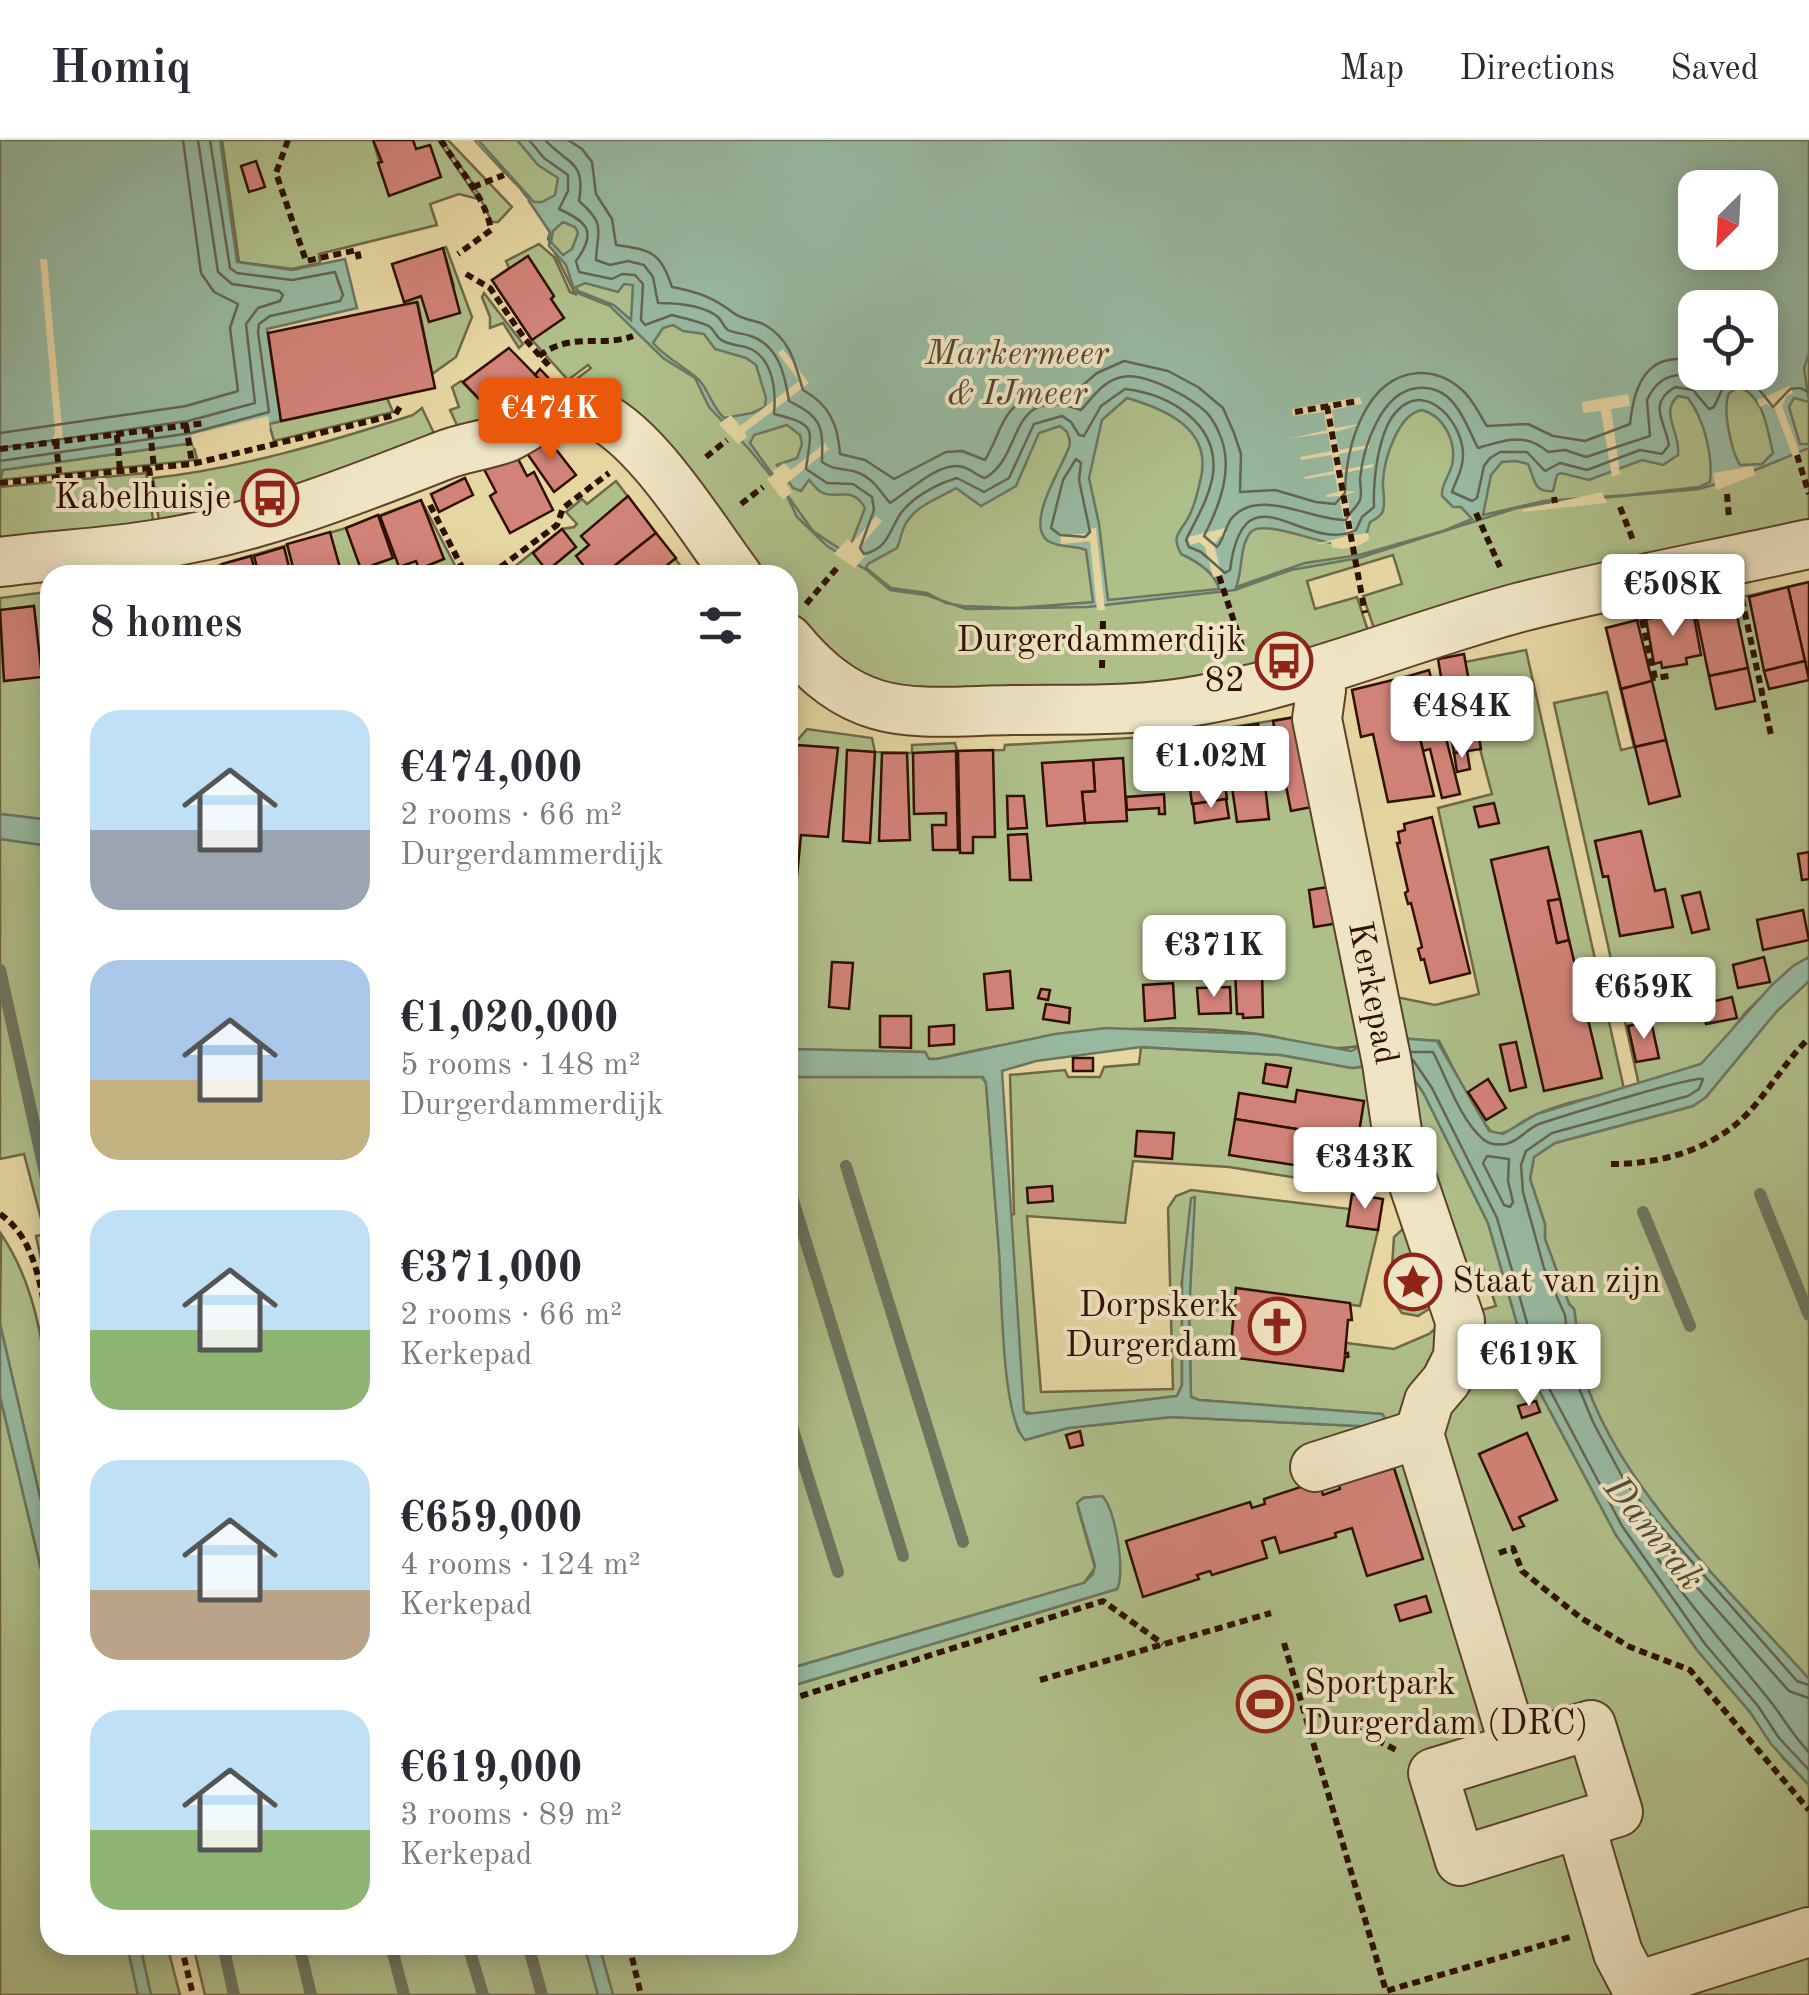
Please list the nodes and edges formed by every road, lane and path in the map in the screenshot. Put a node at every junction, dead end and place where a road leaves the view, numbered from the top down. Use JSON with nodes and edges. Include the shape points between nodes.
{"nodes":[{"id":1,"x":288,"y":140,"type":"edge"},
{"id":2,"x":441,"y":140,"type":"edge"},
{"id":3,"x":504,"y":175,"type":"dead end"},
{"id":4,"x":473,"y":187,"type":"junction"},
{"id":5,"x":458,"y":254,"type":"dead end"},
{"id":6,"x":359,"y":259,"type":"dead end"},
{"id":7,"x":466,"y":274,"type":"dead end"},
{"id":8,"x":633,"y":336,"type":"dead end"},
{"id":9,"x":539,"y":356,"type":"junction"},
{"id":10,"x":1358,"y":401,"type":"dead end"},
{"id":11,"x":401,"y":405,"type":"dead end"},
{"id":12,"x":1327,"y":406,"type":"junction"},
{"id":13,"x":566,"y":409,"type":"junction"},
{"id":14,"x":1295,"y":412,"type":"dead end"},
{"id":15,"x":205,"y":423,"type":"dead end"},
{"id":16,"x":186,"y":425,"type":"junction"},
{"id":17,"x":150,"y":430,"type":"junction"},
{"id":18,"x":116,"y":434,"type":"junction"},
{"id":19,"x":56,"y":441,"type":"dead end"},
{"id":20,"x":642,"y":448,"type":"junction"},
{"id":21,"x":0,"y":450,"type":"edge"},
{"id":22,"x":1797,"y":455,"type":"dead end"},
{"id":23,"x":191,"y":461,"type":"junction"},
{"id":24,"x":152,"y":468,"type":"junction"},
{"id":25,"x":120,"y":469,"type":"junction"},
{"id":26,"x":59,"y":475,"type":"junction"},
{"id":27,"x":0,"y":483,"type":"edge"},
{"id":28,"x":1809,"y":494,"type":"edge"},
{"id":29,"x":426,"y":498,"type":"dead end"},
{"id":30,"x":1476,"y":513,"type":"dead end"},
{"id":31,"x":1809,"y":544,"type":"edge"},
{"id":32,"x":1493,"y":556,"type":"dead end"},
{"id":33,"x":1734,"y":560,"type":"junction"},
{"id":34,"x":0,"y":562,"type":"edge"},
{"id":35,"x":461,"y":565,"type":"edge"},
{"id":36,"x":504,"y":565,"type":"edge"},
{"id":37,"x":730,"y":565,"type":"edge"},
{"id":38,"x":838,"y":568,"type":"dead end"},
{"id":39,"x":1219,"y":576,"type":"dead end"},
{"id":40,"x":1635,"y":582,"type":"junction"},
{"id":41,"x":1360,"y":596,"type":"dead end"},
{"id":42,"x":1228,"y":612,"type":"dead end"},
{"id":43,"x":798,"y":618,"type":"edge"},
{"id":44,"x":798,"y":637,"type":"edge"},
{"id":45,"x":1316,"y":672,"type":"junction"},
{"id":46,"x":1668,"y":676,"type":"dead end"},
{"id":47,"x":1770,"y":735,"type":"dead end"},
{"id":48,"x":1809,"y":1038,"type":"edge"},
{"id":49,"x":1611,"y":1164,"type":"dead end"},
{"id":50,"x":0,"y":1214,"type":"edge"},
{"id":51,"x":40,"y":1288,"type":"edge"},
{"id":52,"x":1420,"y":1425,"type":"junction"},
{"id":53,"x":1314,"y":1466,"type":"dead end"},
{"id":54,"x":1451,"y":1569,"type":"junction"},
{"id":55,"x":1270,"y":1613,"type":"dead end"},
{"id":56,"x":1284,"y":1643,"type":"dead end"},
{"id":57,"x":1163,"y":1644,"type":"junction"},
{"id":58,"x":1040,"y":1680,"type":"dead end"},
{"id":59,"x":798,"y":1697,"type":"edge"},
{"id":60,"x":1306,"y":1718,"type":"junction"},
{"id":61,"x":1515,"y":1748,"type":"junction"},
{"id":62,"x":1433,"y":1773,"type":"junction"},
{"id":63,"x":1809,"y":1810,"type":"edge"},
{"id":64,"x":1580,"y":1824,"type":"junction"},
{"id":65,"x":1610,"y":1926,"type":"junction"},
{"id":66,"x":1809,"y":1932,"type":"edge"},
{"id":67,"x":183,"y":1955,"type":"edge"},
{"id":68,"x":631,"y":1955,"type":"edge"},
{"id":69,"x":1639,"y":1990,"type":"edge"},
{"id":70,"x":1394,"y":1992,"type":"edge"},
{"id":71,"x":193,"y":1995,"type":"edge"},
{"id":72,"x":641,"y":1995,"type":"edge"}],
"edges":[{"from":1,"to":6,"type":"path","via":[[276,174],[306,262],[357,250]]},
{"from":2,"to":4,"type":"path"},
{"from":3,"to":4,"type":"path"},
{"from":4,"to":5,"type":"path","via":[[490,230]]},
{"from":7,"to":9,"type":"path","via":[[490,288]]},
{"from":8,"to":9,"type":"path","via":[[581,339]]},
{"from":9,"to":13,"type":"path","via":[[566,384]]},
{"from":10,"to":12,"type":"path"},
{"from":11,"to":23,"type":"path","via":[[395,415]]},
{"from":12,"to":14,"type":"path"},
{"from":12,"to":41,"type":"path"},
{"from":13,"to":20,"type":"street","via":[[599,416]]},
{"from":13,"to":34,"type":"street","via":[[501,439],[250,524],[159,544]]},
{"from":15,"to":16,"type":"path"},
{"from":16,"to":17,"type":"path"},
{"from":16,"to":23,"type":"path"},
{"from":17,"to":18,"type":"path"},
{"from":17,"to":24,"type":"path"},
{"from":18,"to":21,"type":"path"},
{"from":18,"to":25,"type":"path"},
{"from":19,"to":26,"type":"path","bridge":true},
{"from":20,"to":36,"type":"path","via":[[563,508],[557,526]]},
{"from":20,"to":37,"type":"street"},
{"from":22,"to":28,"type":"path"},
{"from":23,"to":24,"type":"path"},
{"from":24,"to":25,"type":"path"},
{"from":25,"to":26,"type":"path"},
{"from":26,"to":27,"type":"path"},
{"from":29,"to":35,"type":"path"},
{"from":30,"to":32,"type":"path"},
{"from":31,"to":33,"type":"street"},
{"from":33,"to":40,"type":"street"},
{"from":33,"to":47,"type":"path"},
{"from":38,"to":43,"type":"path"},
{"from":39,"to":42,"type":"path"},
{"from":40,"to":45,"type":"street","via":[[1474,620]]},
{"from":40,"to":46,"type":"path","via":[[1655,678]]},
{"from":44,"to":45,"type":"street","via":[[820,676],[847,694],[911,712],[1172,704]]},
{"from":45,"to":52,"type":"street","name":"Kerkepad","via":[[1317,719],[1398,1138],[1460,1320],[1458,1357]]},
{"from":48,"to":49,"type":"path","via":[[1729,1129],[1658,1161]]},
{"from":50,"to":51,"type":"path","via":[[19,1230]]},
{"from":52,"to":53,"type":"street"},
{"from":52,"to":54,"type":"street"},
{"from":54,"to":61,"type":"street"},
{"from":54,"to":63,"type":"path","via":[[1513,1548],[1522,1571],[1582,1618],[1630,1647],[1690,1670]]},
{"from":55,"to":57,"type":"path"},
{"from":56,"to":60,"type":"path"},
{"from":57,"to":58,"type":"path"},
{"from":57,"to":59,"type":"path","via":[[1103,1601]]},
{"from":60,"to":62,"type":"path","via":[[1324,1713]]},
{"from":60,"to":70,"type":"path","via":[[1386,1991]]},
{"from":61,"to":62,"type":"street"},
{"from":61,"to":64,"type":"street","via":[[1591,1725],[1618,1812]]},
{"from":62,"to":64,"type":"street","via":[[1460,1860]]},
{"from":64,"to":65,"type":"street"},
{"from":65,"to":69,"type":"street"},
{"from":65,"to":70,"type":"path"},
{"from":66,"to":69,"type":"street"},
{"from":67,"to":71,"type":"path"},
{"from":68,"to":72,"type":"path"}]}
